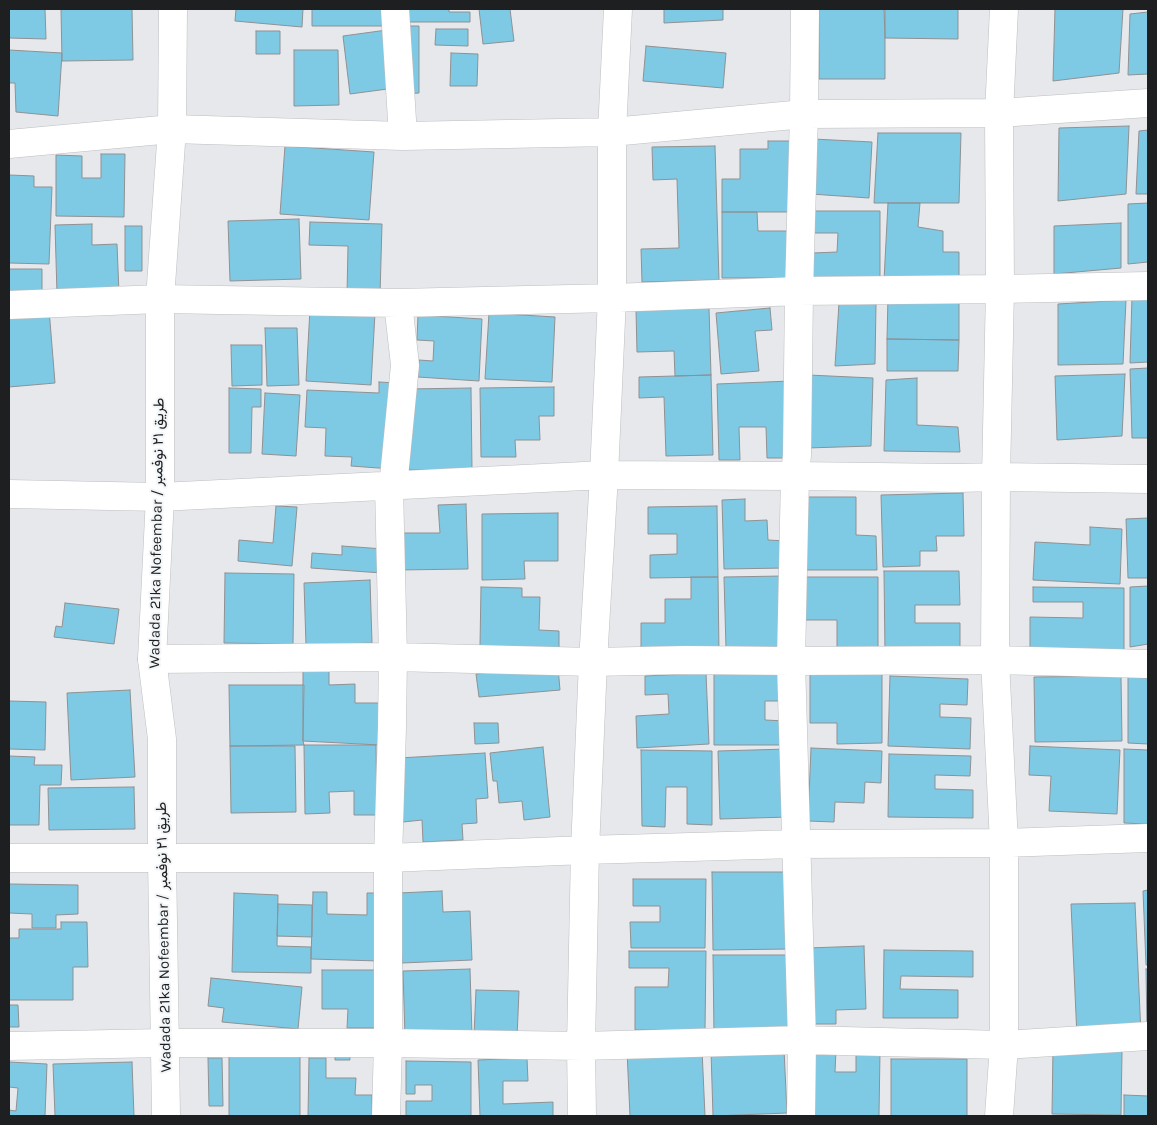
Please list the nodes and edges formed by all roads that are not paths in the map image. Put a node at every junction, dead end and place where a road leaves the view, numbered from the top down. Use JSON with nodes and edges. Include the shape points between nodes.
{"nodes":[{"id":1,"x":173,"y":9,"type":"edge"},
{"id":2,"x":395,"y":9,"type":"edge"},
{"id":3,"x":618,"y":9,"type":"edge"},
{"id":4,"x":804,"y":9,"type":"edge"},
{"id":5,"x":1004,"y":9,"type":"edge"},
{"id":6,"x":1148,"y":103,"type":"edge"},
{"id":7,"x":999,"y":113,"type":"junction"},
{"id":8,"x":804,"y":114,"type":"junction"},
{"id":9,"x":172,"y":129,"type":"junction"},
{"id":10,"x":612,"y":132,"type":"junction"},
{"id":11,"x":403,"y":136,"type":"junction"},
{"id":12,"x":9,"y":144,"type":"edge"},
{"id":13,"x":1148,"y":286,"type":"edge"},
{"id":14,"x":1000,"y":289,"type":"junction"},
{"id":15,"x":799,"y":291,"type":"junction"},
{"id":16,"x":612,"y":298,"type":"junction"},
{"id":17,"x":160,"y":299,"type":"junction"},
{"id":18,"x":398,"y":303,"type":"junction"},
{"id":19,"x":9,"y":305,"type":"edge"},
{"id":20,"x":604,"y":476,"type":"junction"},
{"id":21,"x":795,"y":476,"type":"junction"},
{"id":22,"x":996,"y":477,"type":"junction"},
{"id":23,"x":1148,"y":478,"type":"edge"},
{"id":24,"x":389,"y":486,"type":"junction"},
{"id":25,"x":9,"y":494,"type":"edge"},
{"id":26,"x":160,"y":497,"type":"junction"},
{"id":27,"x":393,"y":657,"type":"junction"},
{"id":28,"x":152,"y":659,"type":"junction"},
{"id":29,"x":995,"y":660,"type":"junction"},
{"id":30,"x":791,"y":661,"type":"junction"},
{"id":31,"x":593,"y":662,"type":"junction"},
{"id":32,"x":1148,"y":664,"type":"edge"},
{"id":33,"x":1148,"y":838,"type":"edge"},
{"id":34,"x":1004,"y":843,"type":"junction"},
{"id":35,"x":795,"y":844,"type":"junction"},
{"id":36,"x":585,"y":850,"type":"junction"},
{"id":37,"x":9,"y":858,"type":"edge"},
{"id":38,"x":162,"y":858,"type":"junction"},
{"id":39,"x":388,"y":858,"type":"junction"},
{"id":40,"x":1148,"y":1036,"type":"edge"},
{"id":41,"x":802,"y":1040,"type":"junction"},
{"id":42,"x":164,"y":1043,"type":"junction"},
{"id":43,"x":388,"y":1043,"type":"junction"},
{"id":44,"x":1004,"y":1045,"type":"junction"},
{"id":45,"x":9,"y":1046,"type":"edge"},
{"id":46,"x":581,"y":1046,"type":"junction"},
{"id":47,"x":166,"y":1116,"type":"edge"},
{"id":48,"x":386,"y":1116,"type":"edge"},
{"id":49,"x":582,"y":1116,"type":"edge"},
{"id":50,"x":801,"y":1116,"type":"edge"},
{"id":51,"x":999,"y":1116,"type":"edge"}],
"edges":[{"from":1,"to":9,"type":"street","name":"Wadada 21ka Nofeembar / طريق ٢١ نوفمبر"},
{"from":2,"to":11,"type":"street"},
{"from":3,"to":10,"type":"street"},
{"from":4,"to":8,"type":"street"},
{"from":5,"to":7,"type":"street"},
{"from":6,"to":7,"type":"street"},
{"from":7,"to":8,"type":"street"},
{"from":7,"to":14,"type":"street"},
{"from":8,"to":10,"type":"street"},
{"from":8,"to":15,"type":"street"},
{"from":9,"to":11,"type":"street"},
{"from":9,"to":12,"type":"street"},
{"from":9,"to":17,"type":"street","name":"Wadada 21ka Nofeembar / طريق ٢١ نوفمبر"},
{"from":10,"to":11,"type":"street"},
{"from":10,"to":16,"type":"street"},
{"from":13,"to":14,"type":"street"},
{"from":14,"to":15,"type":"street"},
{"from":14,"to":22,"type":"street"},
{"from":15,"to":16,"type":"street"},
{"from":15,"to":21,"type":"street"},
{"from":16,"to":18,"type":"street"},
{"from":16,"to":20,"type":"street"},
{"from":17,"to":18,"type":"street"},
{"from":17,"to":19,"type":"street"},
{"from":17,"to":26,"type":"street","name":"Wadada 21ka Nofeembar / طريق ٢١ نوفمبر"},
{"from":18,"to":24,"type":"street","via":[[405,365],[394,477]]},
{"from":20,"to":21,"type":"street"},
{"from":20,"to":24,"type":"street"},
{"from":20,"to":31,"type":"street"},
{"from":21,"to":22,"type":"street"},
{"from":21,"to":30,"type":"street"},
{"from":22,"to":23,"type":"street"},
{"from":22,"to":29,"type":"street"},
{"from":24,"to":26,"type":"street"},
{"from":24,"to":27,"type":"street"},
{"from":25,"to":26,"type":"street"},
{"from":26,"to":28,"type":"street","name":"Wadada 21ka Nofeembar / طريق ٢١ نوفمبر"},
{"from":27,"to":28,"type":"street"},
{"from":27,"to":31,"type":"street"},
{"from":27,"to":39,"type":"street"},
{"from":28,"to":38,"type":"street","name":"Wadada 21ka Nofeembar / طريق ٢١ نوفمبر","via":[[162,739]]},
{"from":29,"to":30,"type":"street"},
{"from":29,"to":32,"type":"street"},
{"from":29,"to":34,"type":"street"},
{"from":30,"to":31,"type":"street"},
{"from":30,"to":35,"type":"street"},
{"from":31,"to":36,"type":"street"},
{"from":33,"to":34,"type":"street"},
{"from":34,"to":35,"type":"street"},
{"from":34,"to":44,"type":"street"},
{"from":35,"to":36,"type":"street"},
{"from":35,"to":41,"type":"street"},
{"from":36,"to":39,"type":"street"},
{"from":36,"to":46,"type":"street"},
{"from":37,"to":38,"type":"street"},
{"from":38,"to":39,"type":"street"},
{"from":38,"to":42,"type":"street","name":"Wadada 21ka Nofeembar / طريق ٢١ نوفمبر"},
{"from":39,"to":43,"type":"street"},
{"from":40,"to":44,"type":"street"},
{"from":41,"to":44,"type":"street"},
{"from":41,"to":46,"type":"street"},
{"from":41,"to":50,"type":"street"},
{"from":42,"to":43,"type":"street"},
{"from":42,"to":45,"type":"street"},
{"from":42,"to":47,"type":"street","name":"Wadada 21ka Nofeembar / طريق ٢١ نوفمبر"},
{"from":43,"to":46,"type":"street"},
{"from":43,"to":48,"type":"street"},
{"from":44,"to":51,"type":"street"},
{"from":46,"to":49,"type":"street"}]}
